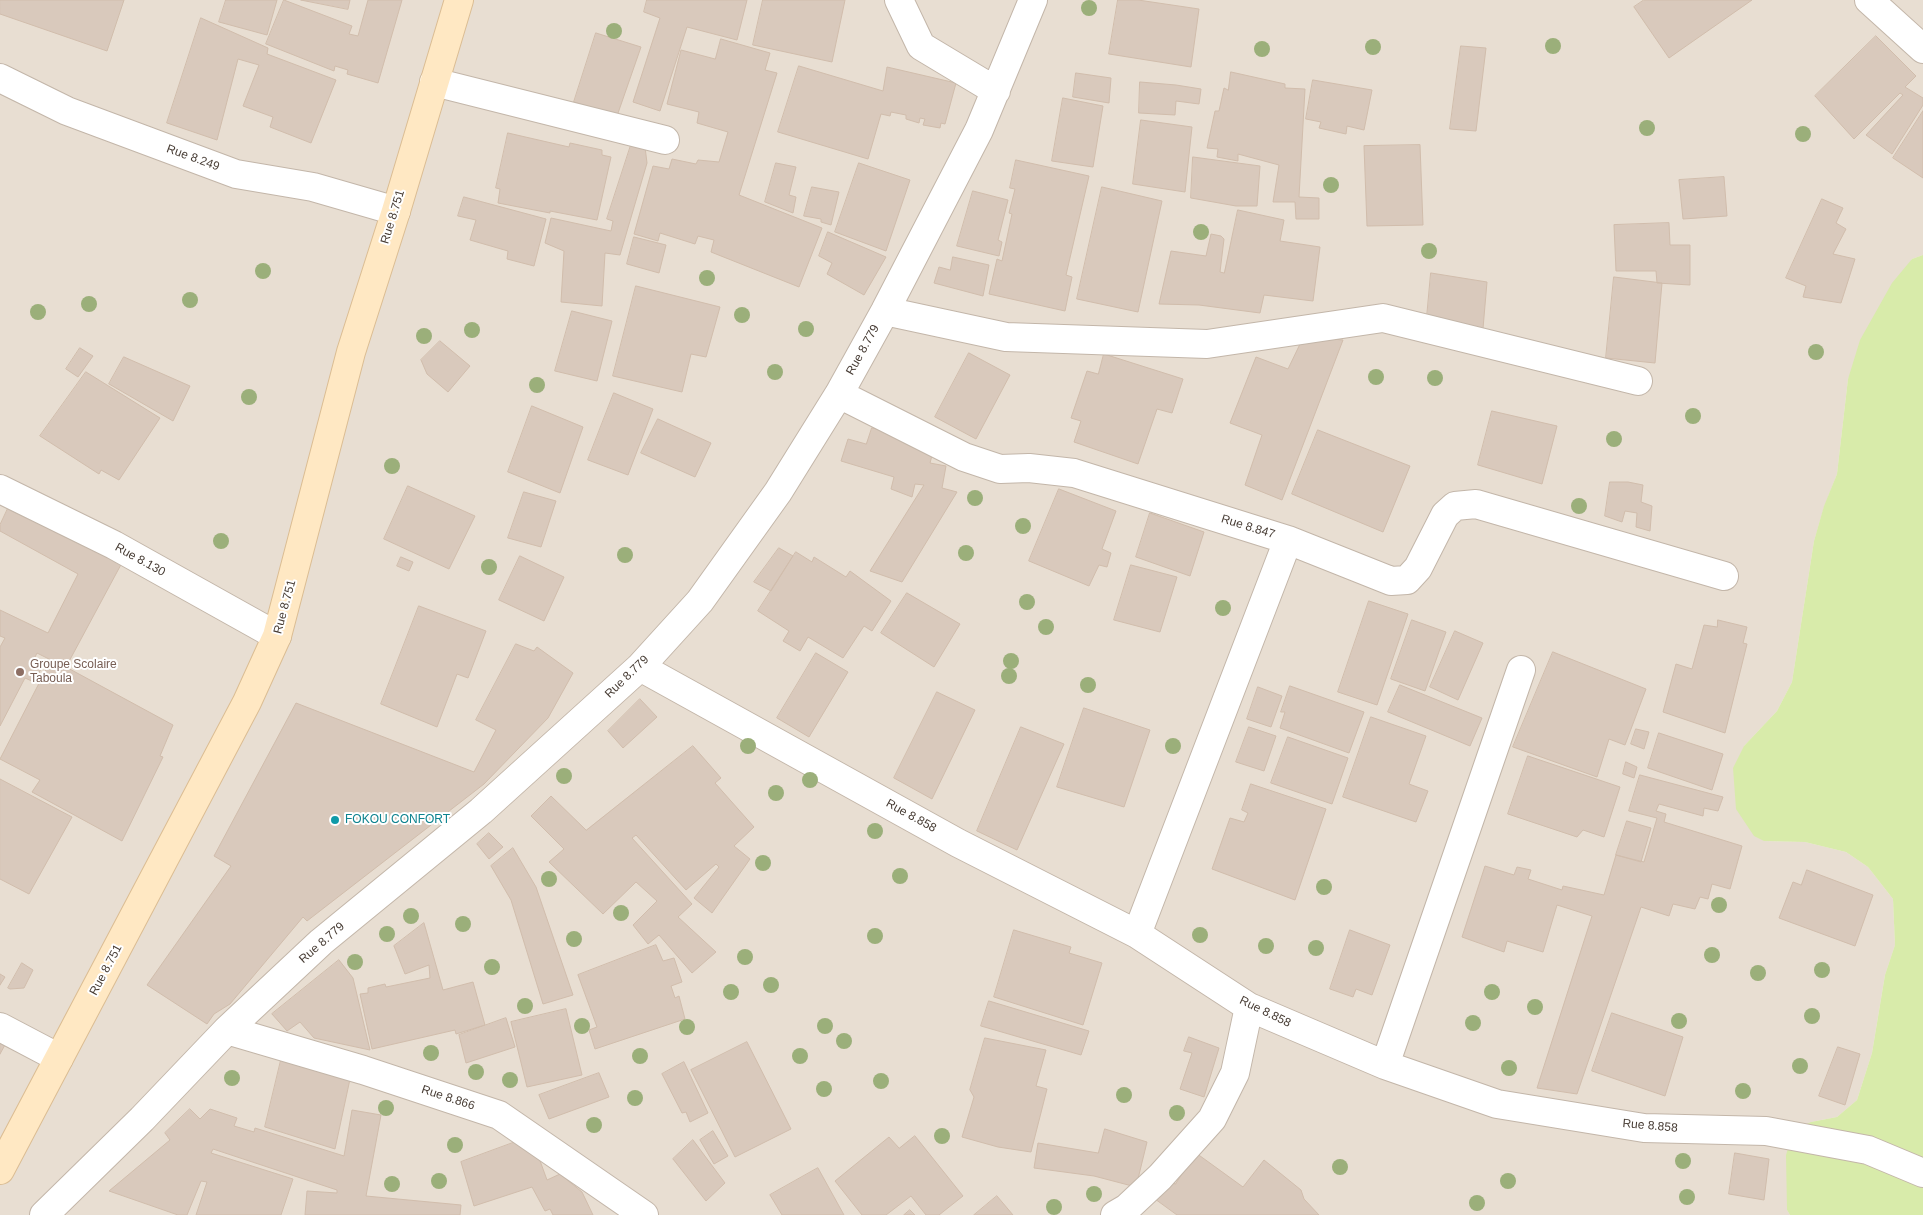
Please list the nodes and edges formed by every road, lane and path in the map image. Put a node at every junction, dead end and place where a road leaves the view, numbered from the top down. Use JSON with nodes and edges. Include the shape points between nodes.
{"nodes":[{"id":1,"x":459,"y":0,"type":"edge"},
{"id":2,"x":899,"y":0,"type":"edge"},
{"id":3,"x":1033,"y":0,"type":"edge"},
{"id":4,"x":1869,"y":0,"type":"edge"},
{"id":5,"x":1923,"y":49,"type":"edge"},
{"id":6,"x":0,"y":78,"type":"edge"},
{"id":7,"x":434,"y":82,"type":"junction"},
{"id":8,"x":996,"y":90,"type":"junction"},
{"id":9,"x":665,"y":140,"type":"dead end"},
{"id":10,"x":396,"y":211,"type":"junction"},
{"id":11,"x":885,"y":311,"type":"junction"},
{"id":12,"x":1638,"y":380,"type":"dead end"},
{"id":13,"x":839,"y":394,"type":"junction"},
{"id":14,"x":2,"y":493,"type":"edge"},
{"id":15,"x":1288,"y":540,"type":"junction"},
{"id":16,"x":1724,"y":576,"type":"dead end"},
{"id":17,"x":278,"y":636,"type":"junction"},
{"id":18,"x":640,"y":667,"type":"junction"},
{"id":19,"x":1521,"y":670,"type":"dead end"},
{"id":20,"x":1137,"y":934,"type":"junction"},
{"id":21,"x":1249,"y":1007,"type":"junction"},
{"id":22,"x":0,"y":1027,"type":"edge"},
{"id":23,"x":227,"y":1030,"type":"junction"},
{"id":24,"x":59,"y":1058,"type":"junction"},
{"id":25,"x":1385,"y":1065,"type":"junction"},
{"id":26,"x":0,"y":1170,"type":"edge"},
{"id":27,"x":1923,"y":1173,"type":"edge"},
{"id":28,"x":44,"y":1215,"type":"edge"},
{"id":29,"x":644,"y":1215,"type":"edge"},
{"id":30,"x":1116,"y":1215,"type":"edge"}],
"edges":[{"from":1,"to":7,"type":"main road","name":"Rue 8.751"},
{"from":2,"to":8,"type":"street","via":[[921,46]]},
{"from":3,"to":8,"type":"street","name":"Rue 8.779"},
{"from":4,"to":5,"type":"street"},
{"from":6,"to":10,"type":"street","name":"Rue 8.249","via":[[67,111],[236,174],[313,187]]},
{"from":7,"to":9,"type":"street"},
{"from":7,"to":10,"type":"main road","name":"Rue 8.751"},
{"from":8,"to":11,"type":"street","name":"Rue 8.779","via":[[980,130]]},
{"from":10,"to":17,"type":"main road","name":"Rue 8.751","via":[[351,352]]},
{"from":11,"to":12,"type":"street","via":[[1006,336],[1207,344],[1382,318]]},
{"from":11,"to":13,"type":"street","name":"Rue 8.779"},
{"from":13,"to":15,"type":"street","name":"Rue 8.847","via":[[964,457],[1000,469],[1029,468],[1074,473]]},
{"from":13,"to":18,"type":"street","name":"Rue 8.779","via":[[778,492],[700,601]]},
{"from":14,"to":17,"type":"street","name":"Rue 8.130","via":[[114,546]]},
{"from":15,"to":16,"type":"street","via":[[1391,581],[1407,580],[1418,568],[1445,515],[1455,506],[1476,504]]},
{"from":15,"to":20,"type":"street","name":"Rue 8.847"},
{"from":17,"to":24,"type":"main road","name":"Rue 8.751","via":[[247,702]]},
{"from":18,"to":20,"type":"street","name":"Rue 8.858","via":[[958,843]]},
{"from":18,"to":23,"type":"street","name":"Rue 8.779","via":[[481,811],[321,942]]},
{"from":19,"to":25,"type":"street"},
{"from":20,"to":21,"type":"street","name":"Rue 8.858"},
{"from":21,"to":25,"type":"street","name":"Rue 8.858"},
{"from":21,"to":30,"type":"street","via":[[1235,1073],[1212,1119],[1160,1177]]},
{"from":22,"to":24,"type":"street"},
{"from":23,"to":28,"type":"street","name":"Rue 8.779"},
{"from":23,"to":29,"type":"street","name":"Rue 8.866","via":[[499,1115]]},
{"from":24,"to":26,"type":"main road","name":"Rue 8.751"},
{"from":25,"to":27,"type":"street","name":"Rue 8.858","via":[[1497,1104],[1644,1128],[1766,1131],[1868,1150]]}]}
